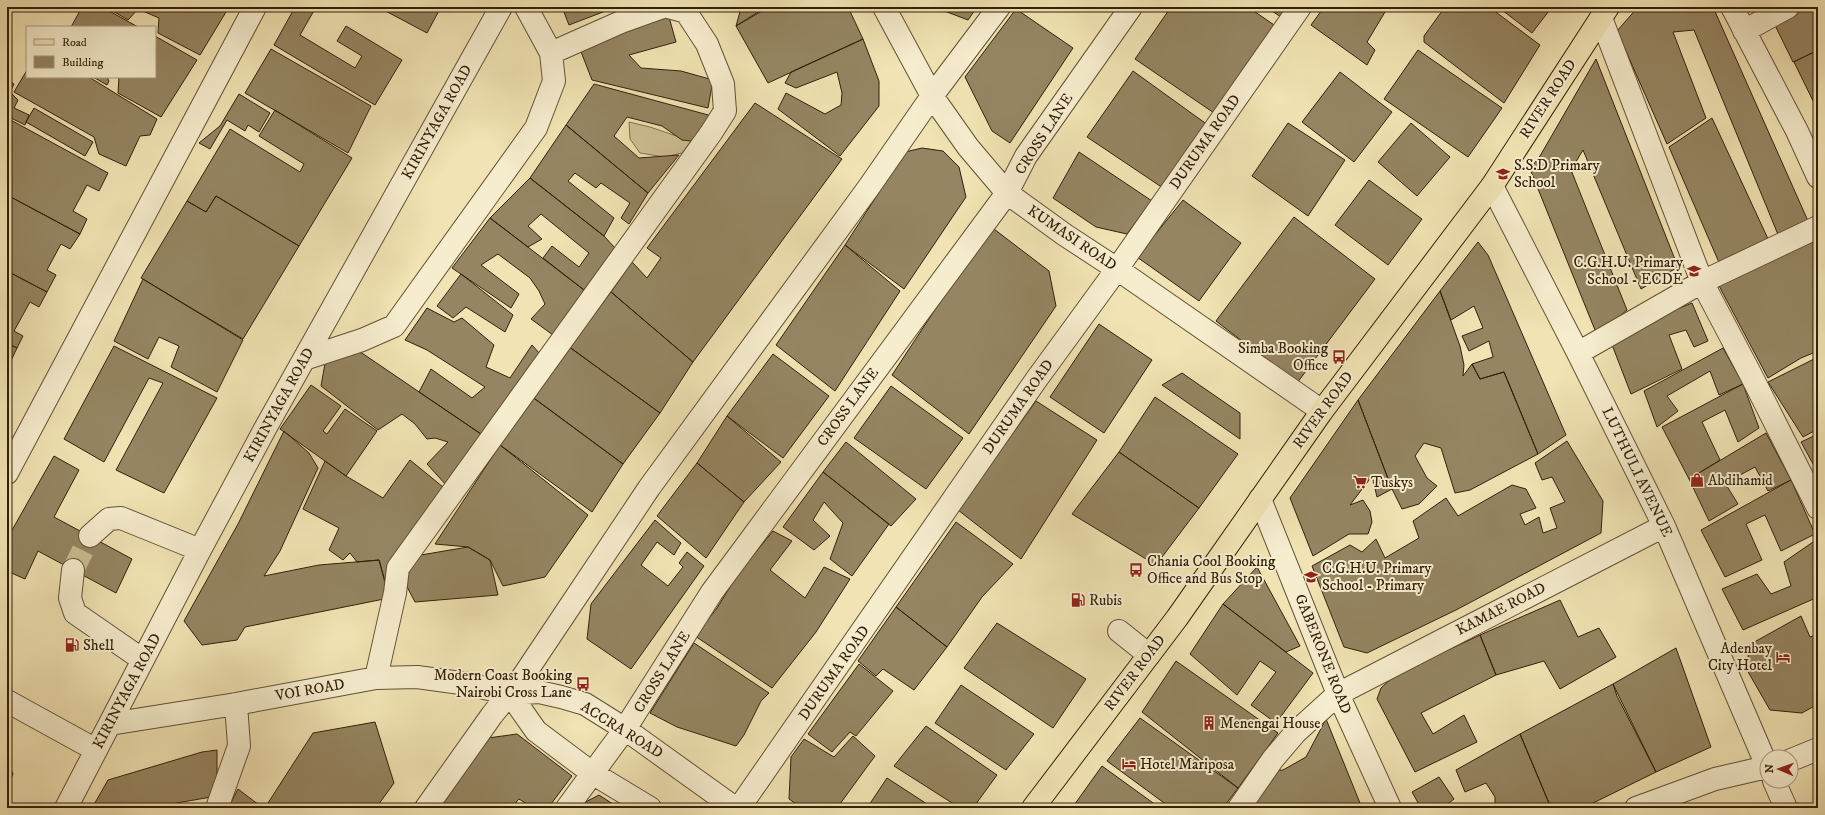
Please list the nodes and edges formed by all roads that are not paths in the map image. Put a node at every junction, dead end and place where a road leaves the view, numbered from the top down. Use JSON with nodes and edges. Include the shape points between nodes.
{"nodes":[{"id":1,"x":255,"y":7,"type":"edge"},
{"id":2,"x":501,"y":7,"type":"edge"},
{"id":3,"x":526,"y":7,"type":"edge"},
{"id":4,"x":663,"y":7,"type":"edge"},
{"id":5,"x":668,"y":7,"type":"edge"},
{"id":6,"x":884,"y":7,"type":"edge"},
{"id":7,"x":999,"y":7,"type":"edge"},
{"id":8,"x":1131,"y":7,"type":"edge"},
{"id":9,"x":1300,"y":7,"type":"edge"},
{"id":10,"x":1732,"y":7,"type":"edge"},
{"id":11,"x":1788,"y":7,"type":"edge"},
{"id":12,"x":1605,"y":12,"type":"edge"},
{"id":13,"x":1744,"y":31,"type":"junction"},
{"id":14,"x":551,"y":53,"type":"junction"},
{"id":15,"x":932,"y":96,"type":"junction"},
{"id":16,"x":1818,"y":177,"type":"edge"},
{"id":17,"x":1492,"y":186,"type":"junction"},
{"id":18,"x":1008,"y":193,"type":"junction"},
{"id":19,"x":1818,"y":227,"type":"edge"},
{"id":20,"x":1117,"y":269,"type":"junction"},
{"id":21,"x":1702,"y":282,"type":"junction"},
{"id":22,"x":1578,"y":352,"type":"junction"},
{"id":23,"x":304,"y":359,"type":"junction"},
{"id":24,"x":1322,"y":411,"type":"junction"},
{"id":25,"x":7,"y":473,"type":"edge"},
{"id":26,"x":1260,"y":499,"type":"junction"},
{"id":27,"x":1818,"y":508,"type":"edge"},
{"id":28,"x":1664,"y":526,"type":"junction"},
{"id":29,"x":90,"y":536,"type":"tunnel mouth"},
{"id":30,"x":200,"y":550,"type":"junction"},
{"id":31,"x":73,"y":570,"type":"tunnel mouth"},
{"id":32,"x":1118,"y":631,"type":"dead end"},
{"id":33,"x":1149,"y":655,"type":"junction"},
{"id":34,"x":144,"y":660,"type":"junction"},
{"id":35,"x":376,"y":678,"type":"junction"},
{"id":36,"x":510,"y":694,"type":"junction"},
{"id":37,"x":1338,"y":694,"type":"junction"},
{"id":38,"x":7,"y":701,"type":"edge"},
{"id":39,"x":236,"y":704,"type":"junction"},
{"id":40,"x":110,"y":724,"type":"junction"},
{"id":41,"x":625,"y":729,"type":"junction"},
{"id":42,"x":1759,"y":749,"type":"edge"},
{"id":43,"x":1818,"y":749,"type":"edge"},
{"id":44,"x":96,"y":750,"type":"junction"},
{"id":45,"x":1799,"y":757,"type":"edge"},
{"id":46,"x":1759,"y":769,"type":"edge"},
{"id":47,"x":592,"y":772,"type":"junction"},
{"id":48,"x":1778,"y":789,"type":"edge"},
{"id":49,"x":66,"y":808,"type":"edge"},
{"id":50,"x":217,"y":808,"type":"edge"},
{"id":51,"x":426,"y":808,"type":"edge"},
{"id":52,"x":566,"y":808,"type":"edge"},
{"id":53,"x":650,"y":808,"type":"edge"},
{"id":54,"x":735,"y":808,"type":"edge"},
{"id":55,"x":739,"y":808,"type":"edge"},
{"id":56,"x":1033,"y":808,"type":"edge"},
{"id":57,"x":1239,"y":808,"type":"edge"},
{"id":58,"x":1390,"y":808,"type":"edge"},
{"id":59,"x":1636,"y":808,"type":"edge"},
{"id":60,"x":1786,"y":808,"type":"edge"}],
"edges":[{"from":1,"to":25,"type":"street"},
{"from":2,"to":23,"type":"street","name":"KIRINYAGA ROAD"},
{"from":3,"to":14,"type":"street"},
{"from":4,"to":14,"type":"street","via":[[621,22]]},
{"from":5,"to":35,"type":"street","via":[[686,12],[707,44],[723,84],[725,111],[398,568]]},
{"from":6,"to":15,"type":"street","name":"KUMASI ROAD"},
{"from":7,"to":15,"type":"street"},
{"from":8,"to":18,"type":"street","name":"CROSS LANE","via":[[1026,156]]},
{"from":9,"to":20,"type":"street","name":"DURUMA ROAD"},
{"from":10,"to":13,"type":"street"},
{"from":11,"to":13,"type":"street"},
{"from":12,"to":17,"type":"main road","name":"RIVER ROAD"},
{"from":12,"to":21,"type":"street"},
{"from":13,"to":16,"type":"street","via":[[1797,131]]},
{"from":14,"to":23,"type":"street","via":[[554,81],[536,128],[394,326],[362,340]]},
{"from":15,"to":18,"type":"street","name":"KUMASI ROAD","via":[[968,147]]},
{"from":15,"to":36,"type":"street","via":[[869,187],[650,488]]},
{"from":17,"to":22,"type":"street","name":"LUTHULI AVENUE"},
{"from":17,"to":24,"type":"main road","name":"RIVER ROAD"},
{"from":18,"to":20,"type":"street","name":"KUMASI ROAD"},
{"from":18,"to":41,"type":"street","name":"CROSS LANE","via":[[712,592]]},
{"from":19,"to":21,"type":"street"},
{"from":20,"to":24,"type":"street","name":"KUMASI ROAD"},
{"from":20,"to":55,"type":"street","name":"DURUMA ROAD","via":[[1036,380]]},
{"from":21,"to":22,"type":"street"},
{"from":21,"to":27,"type":"street"},
{"from":22,"to":28,"type":"street","name":"LUTHULI AVENUE"},
{"from":23,"to":30,"type":"street","name":"KIRINYAGA ROAD"},
{"from":24,"to":26,"type":"main road","name":"RIVER ROAD"},
{"from":26,"to":33,"type":"main road","name":"RIVER ROAD"},
{"from":26,"to":37,"type":"street","name":"GABERONE ROAD"},
{"from":28,"to":37,"type":"street","name":"KAMAE ROAD"},
{"from":28,"to":42,"type":"street","name":"LUTHULI AVENUE"},
{"from":29,"to":30,"type":"street","via":[[109,519],[122,518]]},
{"from":30,"to":34,"type":"street","name":"KIRINYAGA ROAD"},
{"from":31,"to":34,"type":"street","via":[[70,598],[75,613]]},
{"from":32,"to":33,"type":"street"},
{"from":33,"to":56,"type":"main road","name":"RIVER ROAD"},
{"from":34,"to":40,"type":"street","name":"KIRINYAGA ROAD"},
{"from":35,"to":36,"type":"street","name":"VOI ROAD","via":[[417,677],[468,684]]},
{"from":35,"to":39,"type":"street","name":"VOI ROAD"},
{"from":36,"to":41,"type":"street","name":"ACCRA ROAD","via":[[539,692],[561,696],[585,704]]},
{"from":36,"to":47,"type":"street","via":[[536,731]]},
{"from":36,"to":51,"type":"street","via":[[492,715]]},
{"from":37,"to":57,"type":"street","name":"KAMAE ROAD","via":[[1296,732],[1273,759]]},
{"from":37,"to":58,"type":"street","name":"GABERONE ROAD"},
{"from":38,"to":44,"type":"street"},
{"from":39,"to":40,"type":"street","name":"VOI ROAD"},
{"from":39,"to":50,"type":"street","via":[[239,746]]},
{"from":40,"to":44,"type":"street","name":"KIRINYAGA ROAD"},
{"from":41,"to":47,"type":"street","name":"CROSS LANE"},
{"from":41,"to":54,"type":"street","name":"ACCRA ROAD"},
{"from":43,"to":45,"type":"street"},
{"from":44,"to":49,"type":"street","name":"KIRINYAGA ROAD"},
{"from":46,"to":59,"type":"street","via":[[1715,779]]},
{"from":47,"to":52,"type":"street","name":"CROSS LANE"},
{"from":47,"to":53,"type":"street"},
{"from":48,"to":60,"type":"street"}]}
